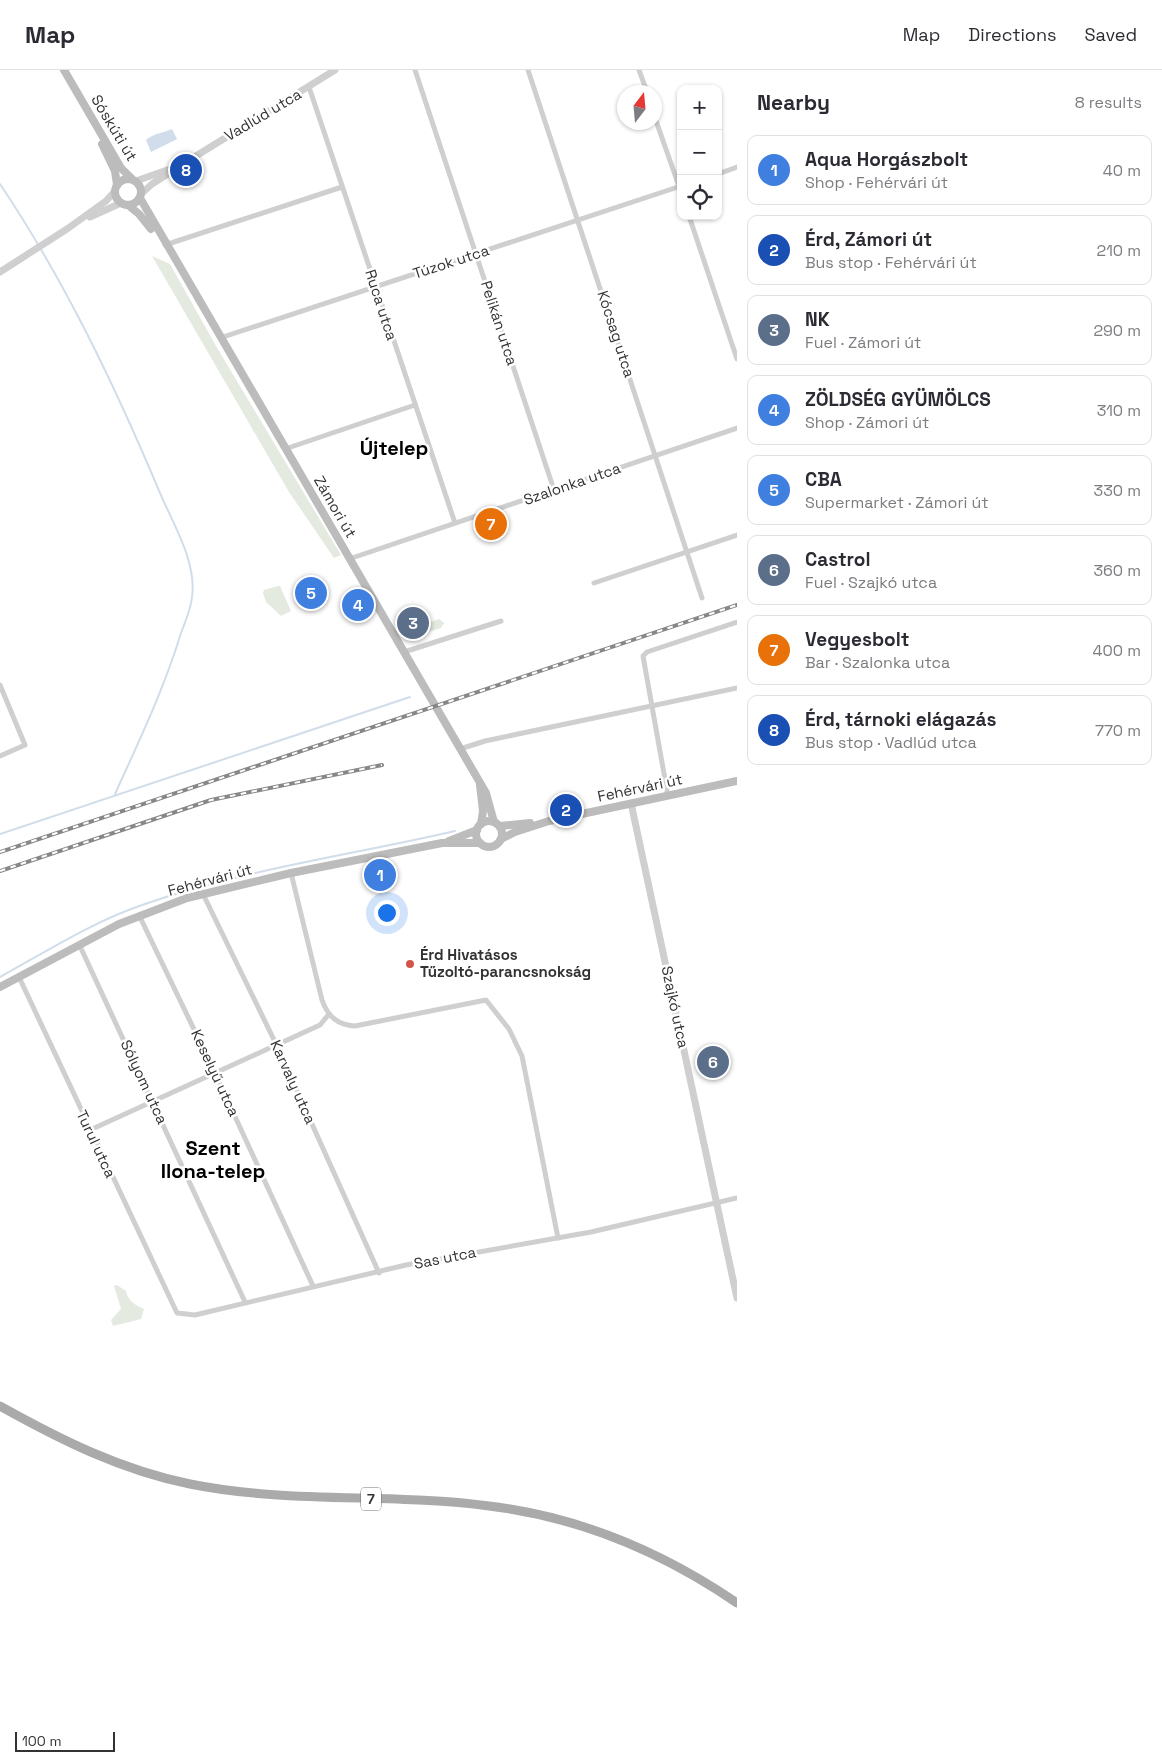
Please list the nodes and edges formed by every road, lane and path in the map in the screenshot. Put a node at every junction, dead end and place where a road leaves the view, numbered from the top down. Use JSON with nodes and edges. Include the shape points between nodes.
{"nodes":[{"id":1,"x":64,"y":70,"type":"edge"},
{"id":2,"x":335,"y":70,"type":"edge"},
{"id":3,"x":415,"y":70,"type":"edge"},
{"id":4,"x":528,"y":70,"type":"edge"},
{"id":5,"x":639,"y":70,"type":"edge"},
{"id":6,"x":644,"y":85,"type":"edge"},
{"id":7,"x":309,"y":87,"type":"junction"},
{"id":8,"x":75,"y":88,"type":"junction"},
{"id":9,"x":659,"y":130,"type":"edge"},
{"id":10,"x":191,"y":159,"type":"junction"},
{"id":11,"x":737,"y":167,"type":"edge"},
{"id":12,"x":722,"y":173,"type":"edge"},
{"id":13,"x":134,"y":180,"type":"junction"},
{"id":14,"x":677,"y":180,"type":"edge"},
{"id":15,"x":342,"y":187,"type":"junction"},
{"id":16,"x":116,"y":188,"type":"junction"},
{"id":17,"x":677,"y":189,"type":"edge"},
{"id":18,"x":140,"y":196,"type":"junction"},
{"id":19,"x":124,"y":204,"type":"junction"},
{"id":20,"x":690,"y":220,"type":"edge"},
{"id":21,"x":579,"y":221,"type":"junction"},
{"id":22,"x":67,"y":229,"type":"junction"},
{"id":23,"x":165,"y":245,"type":"junction"},
{"id":24,"x":476,"y":254,"type":"junction"},
{"id":25,"x":0,"y":272,"type":"edge"},
{"id":26,"x":375,"y":287,"type":"junction"},
{"id":27,"x":220,"y":338,"type":"junction"},
{"id":28,"x":737,"y":360,"type":"edge"},
{"id":29,"x":415,"y":405,"type":"junction"},
{"id":30,"x":737,"y":428,"type":"edge"},
{"id":31,"x":285,"y":449,"type":"junction"},
{"id":32,"x":655,"y":456,"type":"junction"},
{"id":33,"x":554,"y":490,"type":"junction"},
{"id":34,"x":455,"y":523,"type":"junction"},
{"id":35,"x":737,"y":536,"type":"edge"},
{"id":36,"x":689,"y":551,"type":"junction"},
{"id":37,"x":349,"y":559,"type":"junction"},
{"id":38,"x":594,"y":583,"type":"dead end"},
{"id":39,"x":702,"y":598,"type":"dead end"},
{"id":40,"x":501,"y":621,"type":"dead end"},
{"id":41,"x":737,"y":622,"type":"edge"},
{"id":42,"x":404,"y":652,"type":"junction"},
{"id":43,"x":0,"y":685,"type":"edge"},
{"id":44,"x":737,"y":688,"type":"edge"},
{"id":45,"x":650,"y":706,"type":"junction"},
{"id":46,"x":460,"y":748,"type":"junction"},
{"id":47,"x":0,"y":756,"type":"edge"},
{"id":48,"x":737,"y":781,"type":"edge"},
{"id":49,"x":480,"y":783,"type":"junction"},
{"id":50,"x":668,"y":796,"type":"junction"},
{"id":51,"x":631,"y":803,"type":"junction"},
{"id":52,"x":549,"y":821,"type":"junction"},
{"id":53,"x":497,"y":824,"type":"junction"},
{"id":54,"x":479,"y":827,"type":"junction"},
{"id":55,"x":501,"y":839,"type":"junction"},
{"id":56,"x":480,"y":843,"type":"junction"},
{"id":57,"x":442,"y":844,"type":"junction"},
{"id":58,"x":291,"y":873,"type":"junction"},
{"id":59,"x":203,"y":894,"type":"junction"},
{"id":60,"x":139,"y":915,"type":"junction"},
{"id":61,"x":78,"y":944,"type":"junction"},
{"id":62,"x":18,"y":977,"type":"junction"},
{"id":63,"x":0,"y":987,"type":"edge"},
{"id":64,"x":329,"y":1014,"type":"junction"},
{"id":65,"x":276,"y":1044,"type":"junction"},
{"id":66,"x":215,"y":1072,"type":"junction"},
{"id":67,"x":152,"y":1101,"type":"junction"},
{"id":68,"x":90,"y":1130,"type":"junction"},
{"id":69,"x":737,"y":1198,"type":"edge"},
{"id":70,"x":717,"y":1202,"type":"junction"},
{"id":71,"x":558,"y":1238,"type":"junction"},
{"id":72,"x":379,"y":1273,"type":"junction"},
{"id":73,"x":314,"y":1286,"type":"junction"},
{"id":74,"x":737,"y":1298,"type":"edge"},
{"id":75,"x":245,"y":1302,"type":"junction"},
{"id":76,"x":174,"y":1312,"type":"joint"},
{"id":77,"x":0,"y":1406,"type":"edge"},
{"id":78,"x":737,"y":1603,"type":"edge"}],
"edges":[{"from":1,"to":8,"type":"main road","name":"Sóskúti út"},
{"from":2,"to":7,"type":"street","name":"Vadlúd utca"},
{"from":3,"to":24,"type":"street","name":"Pelikán utca"},
{"from":4,"to":21,"type":"street","name":"Kócsag utca"},
{"from":5,"to":6,"type":"street"},
{"from":7,"to":10,"type":"street","name":"Vadlúd utca"},
{"from":7,"to":15,"type":"street","name":"Ruca utca"},
{"from":8,"to":13,"type":"main road","name":"Sóskúti út","via":[[121,168]]},
{"from":8,"to":16,"type":"main road","name":"Sóskúti út","via":[[115,171]]},
{"from":9,"to":14,"type":"street"},
{"from":10,"to":13,"type":"street","name":"Vadlúd utca"},
{"from":10,"to":18,"type":"street","name":"Vadlúd utca","via":[[146,188]]},
{"from":11,"to":12,"type":"street"},
{"from":13,"to":16,"type":"main road","via":[[122,180]]},
{"from":13,"to":18,"type":"main road","via":[[141,188]]},
{"from":15,"to":23,"type":"street"},
{"from":15,"to":26,"type":"street","name":"Ruca utca"},
{"from":16,"to":19,"type":"main road","via":[[117,198]]},
{"from":16,"to":22,"type":"street","via":[[106,201]]},
{"from":17,"to":21,"type":"street","name":"Túzok utca"},
{"from":18,"to":19,"type":"main road","via":[[134,203]]},
{"from":18,"to":23,"type":"main road","name":"Zámori út"},
{"from":19,"to":22,"type":"street"},
{"from":19,"to":23,"type":"main road","name":"Zámori út","via":[[140,214]]},
{"from":20,"to":28,"type":"street"},
{"from":21,"to":24,"type":"street","name":"Túzok utca"},
{"from":21,"to":32,"type":"street","name":"Kócsag utca"},
{"from":22,"to":25,"type":"street"},
{"from":23,"to":27,"type":"main road","name":"Zámori út"},
{"from":24,"to":26,"type":"street","name":"Túzok utca"},
{"from":24,"to":33,"type":"street","name":"Pelikán utca"},
{"from":26,"to":27,"type":"street","name":"Túzok utca"},
{"from":26,"to":29,"type":"street","name":"Ruca utca"},
{"from":27,"to":31,"type":"main road","name":"Zámori út"},
{"from":29,"to":31,"type":"street"},
{"from":29,"to":34,"type":"street","name":"Ruca utca"},
{"from":30,"to":32,"type":"street","name":"Szalonka utca"},
{"from":31,"to":37,"type":"main road","name":"Zámori út"},
{"from":32,"to":33,"type":"street","name":"Szalonka utca"},
{"from":32,"to":36,"type":"street","name":"Kócsag utca"},
{"from":33,"to":34,"type":"street","name":"Szalonka utca"},
{"from":34,"to":37,"type":"street","name":"Szalonka utca"},
{"from":35,"to":36,"type":"street"},
{"from":36,"to":38,"type":"street"},
{"from":36,"to":39,"type":"street","name":"Kócsag utca"},
{"from":37,"to":42,"type":"main road","name":"Zámori út"},
{"from":40,"to":42,"type":"street"},
{"from":41,"to":45,"type":"street","via":[[647,652],[642,658]]},
{"from":42,"to":46,"type":"main road","name":"Zámori út"},
{"from":43,"to":47,"type":"street","via":[[25,745]]},
{"from":44,"to":45,"type":"street"},
{"from":45,"to":46,"type":"street"},
{"from":45,"to":50,"type":"street"},
{"from":46,"to":49,"type":"main road","name":"Zámori út"},
{"from":48,"to":50,"type":"main road","name":"Fehérvári út"},
{"from":49,"to":53,"type":"main road","name":"Zámori út"},
{"from":49,"to":54,"type":"main road","name":"Zámori út","via":[[483,811]]},
{"from":50,"to":51,"type":"main road","name":"Fehérvári út"},
{"from":51,"to":52,"type":"main road","name":"Fehérvári út"},
{"from":51,"to":70,"type":"street","name":"Szajkó utca"},
{"from":52,"to":53,"type":"main road","name":"Fehérvári út"},
{"from":52,"to":55,"type":"main road","name":"Fehérvári út"},
{"from":53,"to":54,"type":"main road","via":[[488,821]]},
{"from":53,"to":55,"type":"main road","via":[[502,833]]},
{"from":54,"to":56,"type":"main road","via":[[477,836]]},
{"from":54,"to":57,"type":"main road","name":"Fehérvári út"},
{"from":55,"to":56,"type":"main road","via":[[492,847]]},
{"from":56,"to":57,"type":"main road","name":"Fehérvári út"},
{"from":57,"to":58,"type":"main road","name":"Fehérvári út"},
{"from":58,"to":59,"type":"main road","name":"Fehérvári út"},
{"from":58,"to":64,"type":"street","via":[[322,1000]]},
{"from":59,"to":60,"type":"main road","name":"Fehérvári út"},
{"from":59,"to":65,"type":"street","name":"Karvaly utca"},
{"from":60,"to":61,"type":"main road","name":"Fehérvári út"},
{"from":60,"to":66,"type":"street","name":"Keselyű utca"},
{"from":61,"to":62,"type":"main road","name":"Fehérvári út"},
{"from":61,"to":67,"type":"street","name":"Sólyom utca"},
{"from":62,"to":63,"type":"main road","name":"Fehérvári út"},
{"from":62,"to":68,"type":"street","name":"Turul utca"},
{"from":64,"to":65,"type":"street","via":[[320,1025]]},
{"from":64,"to":71,"type":"street","via":[[341,1024],[355,1026],[486,1000],[509,1029],[522,1056]]},
{"from":65,"to":66,"type":"street"},
{"from":65,"to":72,"type":"street","name":"Karvaly utca"},
{"from":66,"to":67,"type":"street"},
{"from":66,"to":73,"type":"street","name":"Keselyű utca"},
{"from":67,"to":68,"type":"street"},
{"from":67,"to":75,"type":"street","name":"Sólyom utca"},
{"from":68,"to":76,"type":"street","name":"Turul utca"},
{"from":69,"to":70,"type":"street","name":"Sas utca"},
{"from":70,"to":71,"type":"street","name":"Sas utca"},
{"from":70,"to":74,"type":"street","name":"Szajkó utca"},
{"from":71,"to":72,"type":"street","name":"Sas utca","via":[[427,1261]]},
{"from":72,"to":73,"type":"street","name":"Sas utca"},
{"from":73,"to":75,"type":"street","name":"Sas utca"},
{"from":75,"to":76,"type":"street","name":"Sas utca","via":[[196,1314]]},
{"from":77,"to":78,"type":"main road","number":"7","via":[[83,1450],[121,1465],[191,1484],[238,1492],[488,1505],[555,1517],[656,1554]]}]}
